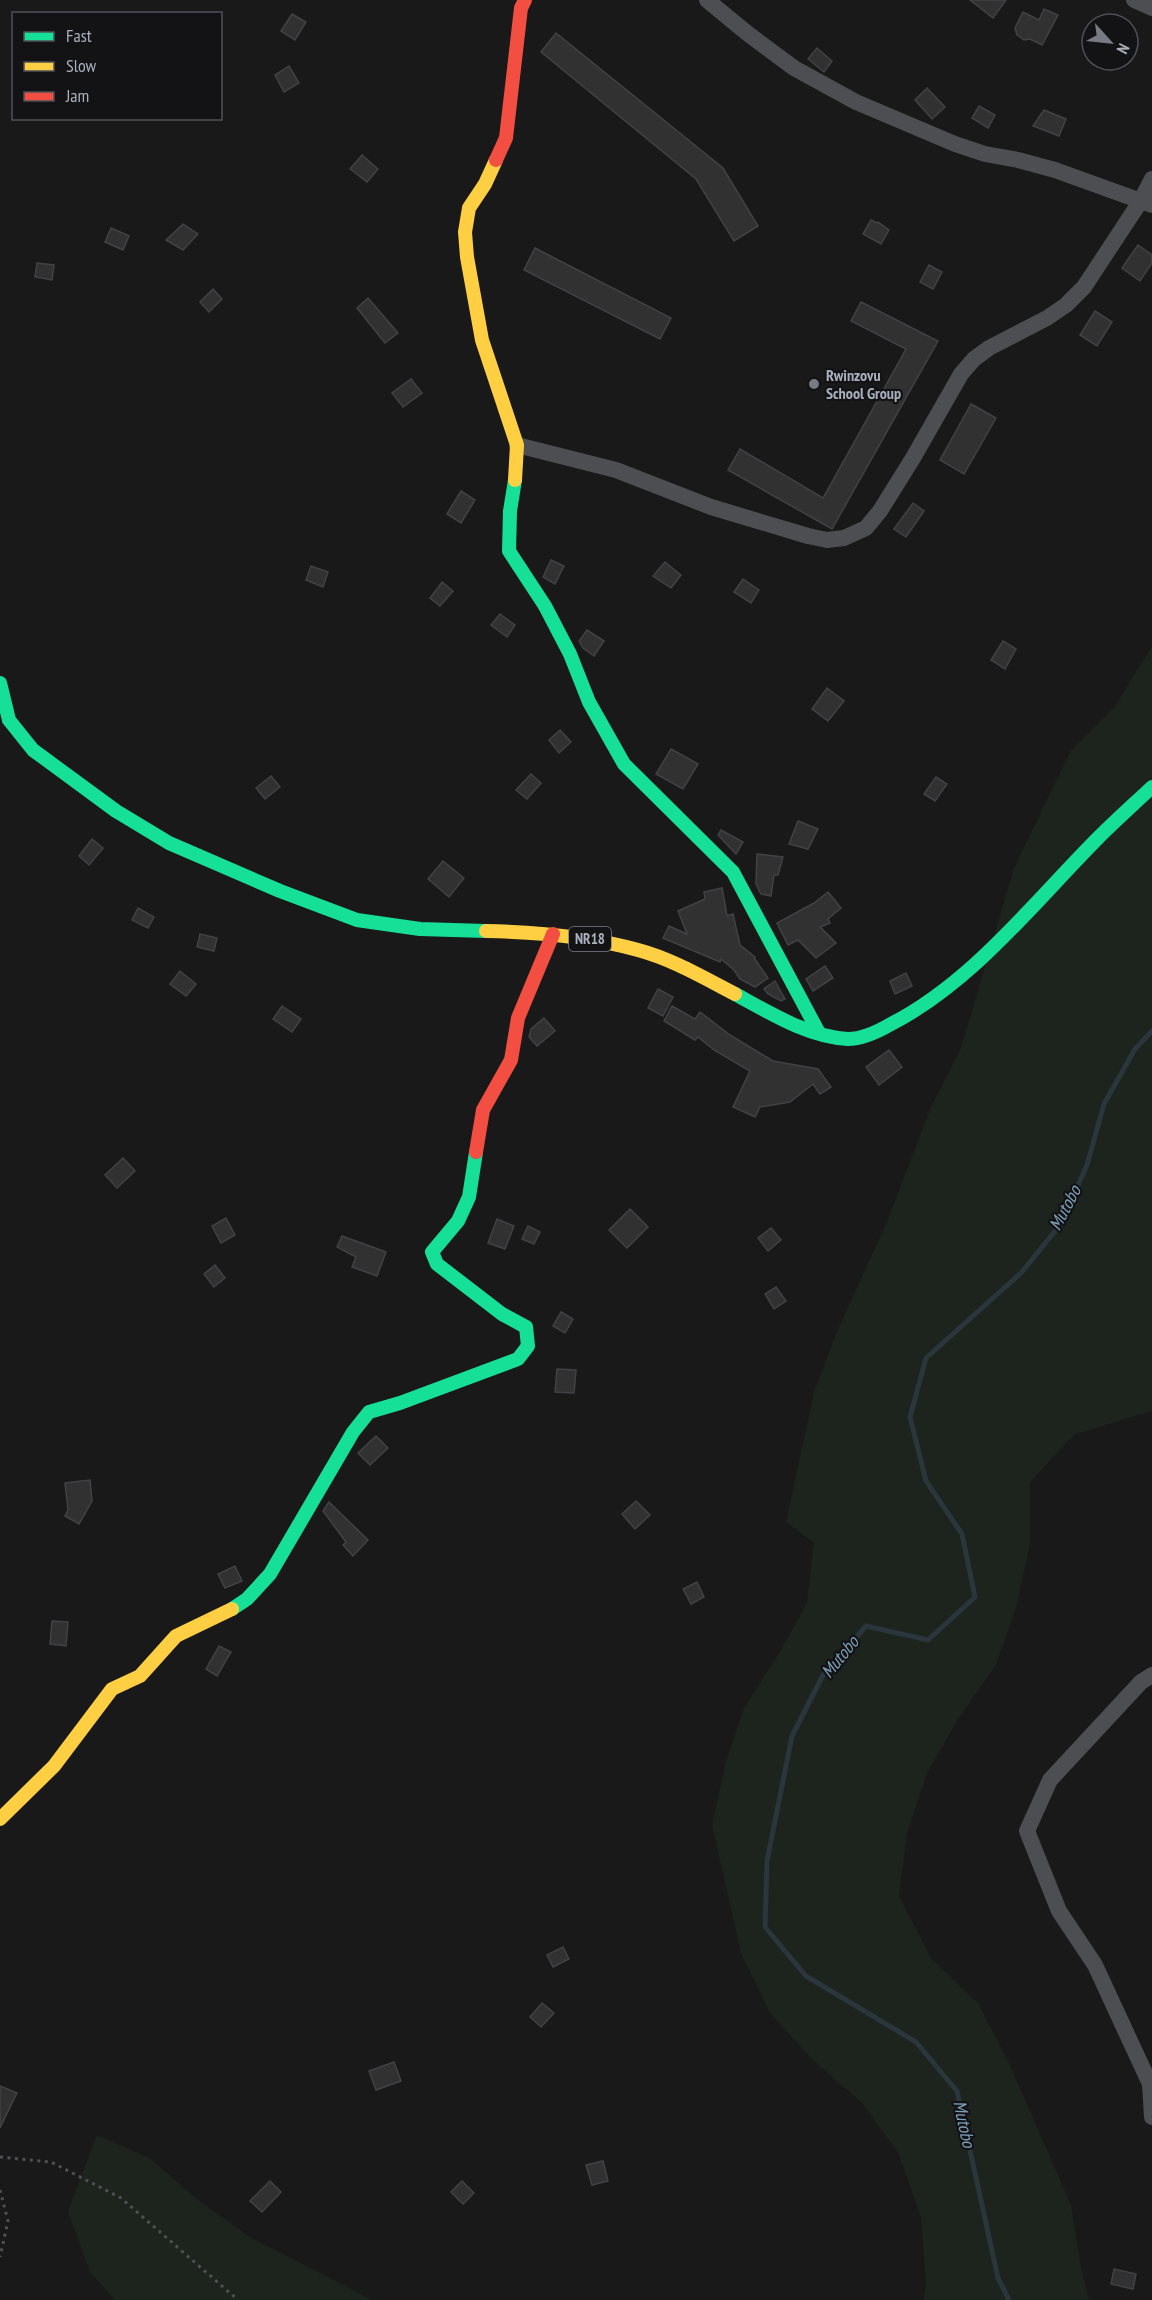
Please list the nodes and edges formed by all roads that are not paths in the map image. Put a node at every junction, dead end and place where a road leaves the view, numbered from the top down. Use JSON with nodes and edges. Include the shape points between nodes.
{"nodes":[{"id":1,"x":525,"y":0,"type":"edge"},
{"id":2,"x":707,"y":0,"type":"edge"},
{"id":3,"x":1134,"y":0,"type":"edge"},
{"id":4,"x":1152,"y":8,"type":"edge"},
{"id":5,"x":1152,"y":179,"type":"edge"},
{"id":6,"x":1146,"y":204,"type":"edge"},
{"id":7,"x":517,"y":445,"type":"junction"},
{"id":8,"x":0,"y":683,"type":"edge"},
{"id":9,"x":1152,"y":787,"type":"edge"},
{"id":10,"x":554,"y":934,"type":"junction"},
{"id":11,"x":819,"y":1033,"type":"junction"},
{"id":12,"x":1152,"y":1675,"type":"edge"},
{"id":13,"x":0,"y":1819,"type":"edge"},
{"id":14,"x":1152,"y":2117,"type":"edge"}],
"edges":[{"from":1,"to":7,"type":"street","via":[[506,138],[469,208],[465,232],[482,340]]},
{"from":2,"to":6,"type":"street","via":[[794,68],[856,102],[955,144],[1055,170]]},
{"from":3,"to":4,"type":"street"},
{"from":5,"to":6,"type":"street"},
{"from":6,"to":7,"type":"street","via":[[1078,293],[1047,318],[974,359],[961,374],[880,511],[866,528],[844,538],[808,536],[711,507],[615,470]]},
{"from":7,"to":11,"type":"street","via":[[509,551],[545,606],[589,702],[624,764],[733,872]]},
{"from":8,"to":10,"type":"street","number":"NR18","via":[[9,720],[33,750],[116,811],[169,843],[357,920],[420,929]]},
{"from":9,"to":11,"type":"street","number":"NR18","via":[[1007,935],[919,1010],[873,1033],[850,1039]]},
{"from":10,"to":11,"type":"street","number":"NR18","via":[[640,950],[688,969],[787,1022]]},
{"from":10,"to":13,"type":"street","via":[[518,1018],[511,1060],[483,1110],[469,1197],[458,1221],[432,1252],[437,1264],[502,1314],[526,1326],[528,1346],[518,1359],[369,1412],[353,1432],[270,1574],[247,1599],[225,1614],[176,1636],[140,1676],[112,1689],[54,1766]]},
{"from":12,"to":14,"type":"street","via":[[1050,1779],[1027,1831],[1059,1911],[1095,1965],[1150,2084]]}]}
